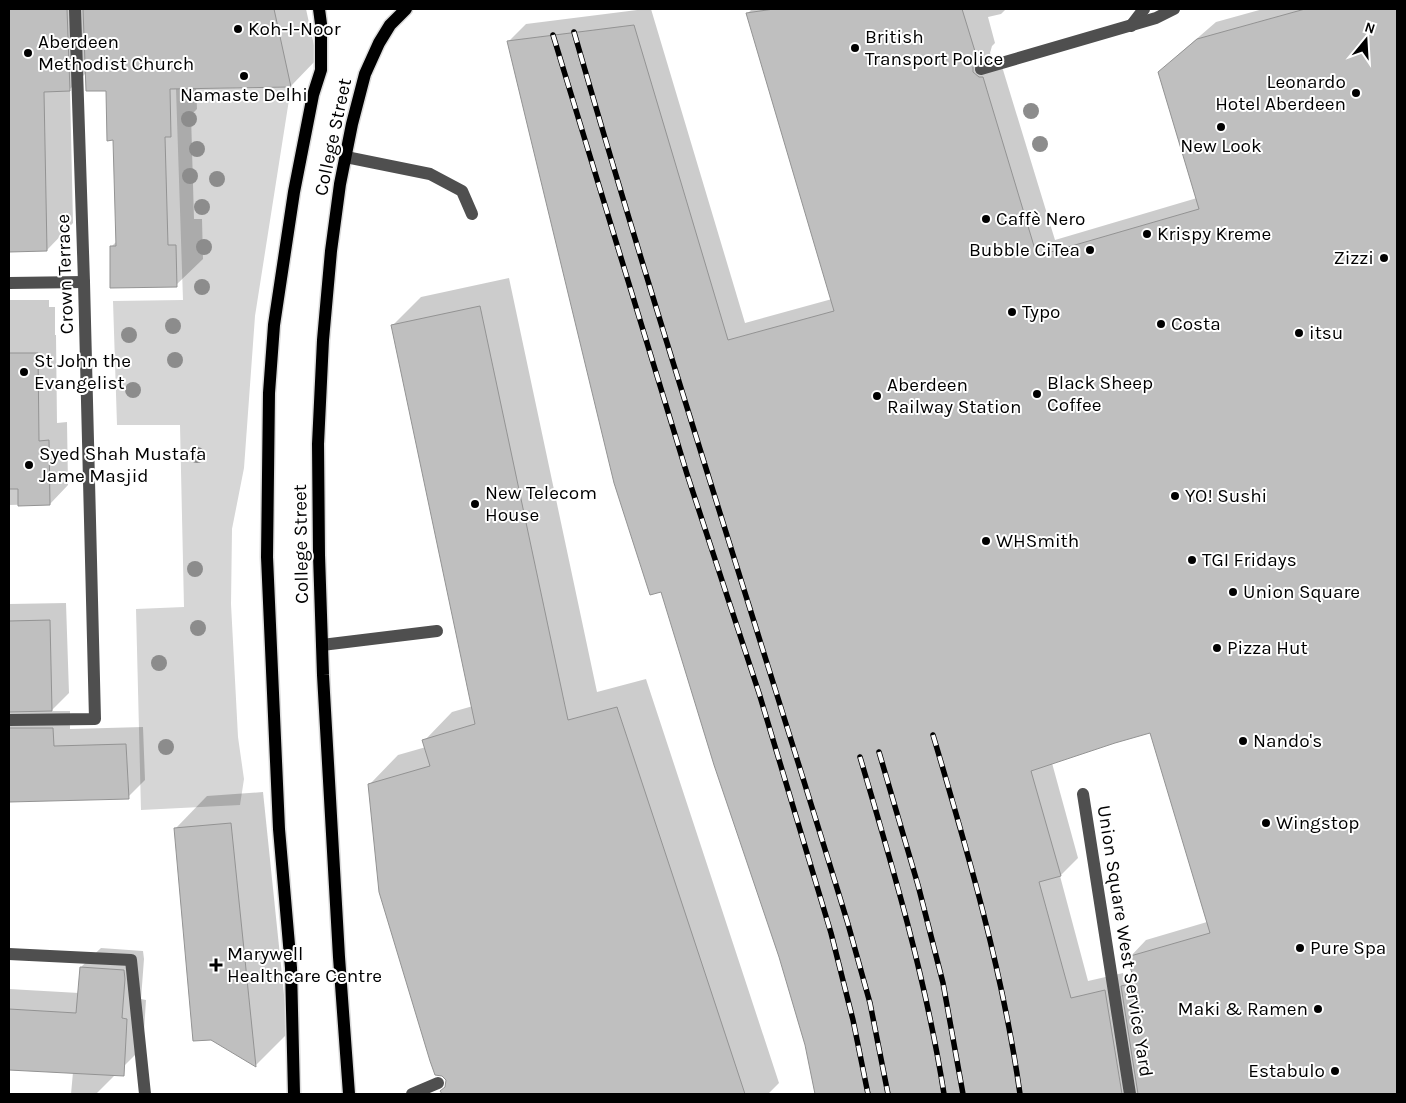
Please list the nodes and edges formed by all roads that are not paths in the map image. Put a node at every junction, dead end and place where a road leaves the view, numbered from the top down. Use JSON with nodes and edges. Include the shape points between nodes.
{"nodes":[{"id":1,"x":75,"y":9,"type":"edge"},
{"id":2,"x":319,"y":9,"type":"edge"},
{"id":3,"x":406,"y":9,"type":"edge"},
{"id":4,"x":1144,"y":9,"type":"edge"},
{"id":5,"x":1174,"y":9,"type":"edge"},
{"id":6,"x":1131,"y":26,"type":"junction"},
{"id":7,"x":980,"y":69,"type":"dead end"},
{"id":8,"x":346,"y":157,"type":"junction"},
{"id":9,"x":472,"y":214,"type":"dead end"},
{"id":10,"x":9,"y":282,"type":"edge"},
{"id":11,"x":84,"y":282,"type":"junction"},
{"id":12,"x":437,"y":631,"type":"dead end"},
{"id":13,"x":322,"y":645,"type":"junction"},
{"id":14,"x":9,"y":720,"type":"edge"},
{"id":15,"x":1083,"y":794,"type":"dead end"},
{"id":16,"x":9,"y":954,"type":"edge"},
{"id":17,"x":438,"y":1083,"type":"dead end"},
{"id":18,"x":144,"y":1094,"type":"edge"},
{"id":19,"x":294,"y":1094,"type":"edge"},
{"id":20,"x":349,"y":1094,"type":"edge"},
{"id":21,"x":412,"y":1094,"type":"edge"},
{"id":22,"x":1130,"y":1094,"type":"edge"}],
"edges":[{"from":1,"to":11,"type":"street","name":"Crown Terrace"},
{"from":2,"to":19,"type":"main road","name":"College Street","via":[[321,70],[294,192],[274,325],[269,393],[267,557],[279,829],[291,968]]},
{"from":3,"to":8,"type":"main road","name":"College Street","via":[[390,25],[365,74]]},
{"from":4,"to":6,"type":"street"},
{"from":5,"to":6,"type":"street"},
{"from":6,"to":7,"type":"street"},
{"from":8,"to":9,"type":"street","via":[[430,174],[462,191]]},
{"from":8,"to":13,"type":"main road","name":"College Street","via":[[331,251],[323,340],[318,444]]},
{"from":10,"to":11,"type":"street"},
{"from":11,"to":14,"type":"street","name":"Crown Terrace","via":[[95,719]]},
{"from":12,"to":13,"type":"street"},
{"from":13,"to":20,"type":"main road","name":"College Street"},
{"from":15,"to":22,"type":"street","name":"Union Square West Service Yard"},
{"from":16,"to":18,"type":"street","via":[[131,960]]},
{"from":17,"to":21,"type":"street"}]}
